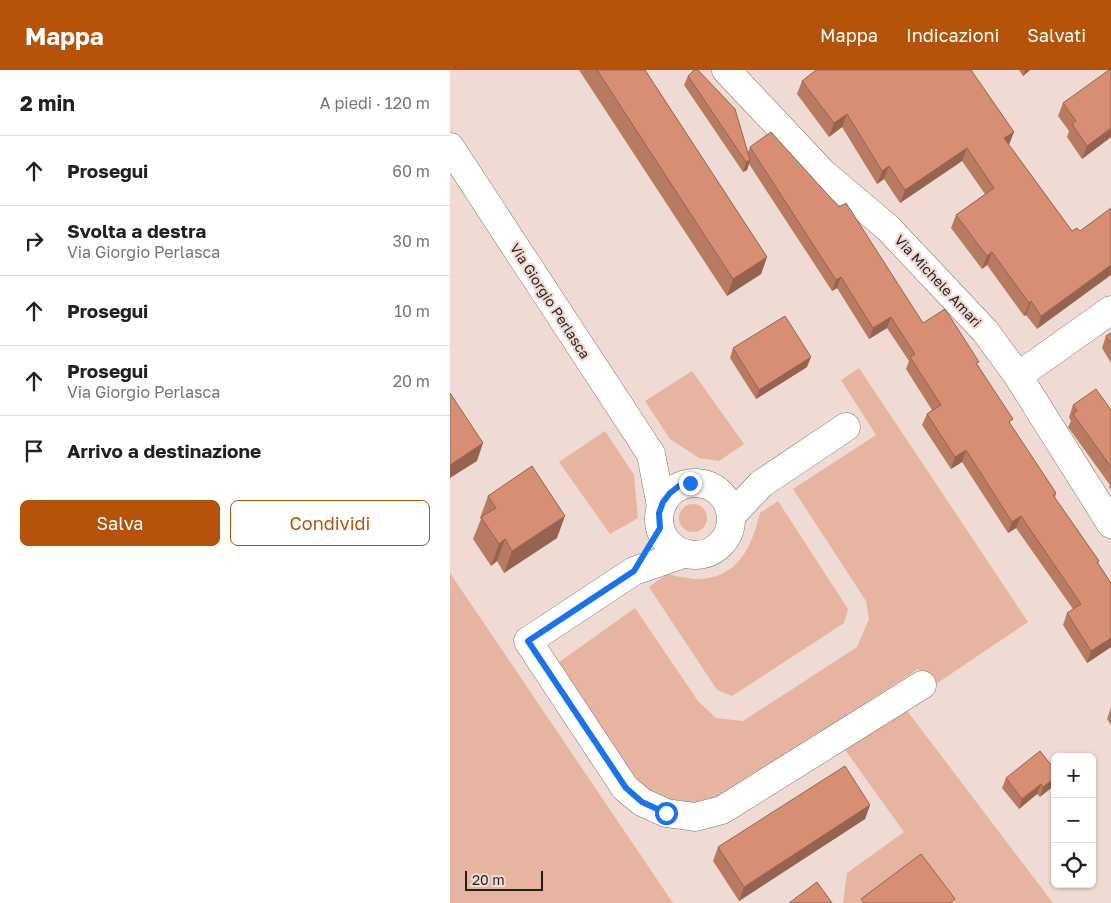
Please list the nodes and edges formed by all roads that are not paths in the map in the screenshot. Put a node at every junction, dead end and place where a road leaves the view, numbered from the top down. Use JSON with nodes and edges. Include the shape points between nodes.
{"nodes":[{"id":1,"x":726,"y":70,"type":"edge"},
{"id":2,"x":450,"y":147,"type":"edge"},
{"id":3,"x":1111,"y":310,"type":"edge"},
{"id":4,"x":1018,"y":376,"type":"junction"},
{"id":5,"x":846,"y":427,"type":"dead end"},
{"id":6,"x":651,"y":454,"type":"junction"},
{"id":7,"x":761,"y":484,"type":"junction"},
{"id":8,"x":706,"y":486,"type":"junction"},
{"id":9,"x":730,"y":516,"type":"junction"},
{"id":10,"x":661,"y":517,"type":"junction"},
{"id":11,"x":1111,"y":524,"type":"edge"},
{"id":12,"x":686,"y":553,"type":"junction"},
{"id":13,"x":634,"y":571,"type":"junction"},
{"id":14,"x":922,"y":685,"type":"dead end"}],
"edges":[{"from":1,"to":4,"type":"street","name":"Via Michele Amari","via":[[823,173],[888,228],[985,331]]},
{"from":2,"to":6,"type":"street","name":"Via Giorgio Perlasca"},
{"from":3,"to":4,"type":"street"},
{"from":4,"to":11,"type":"street","name":"Via Michele Amari"},
{"from":5,"to":7,"type":"street"},
{"from":6,"to":8,"type":"street","name":"Via Giorgio Perlasca"},
{"from":6,"to":10,"type":"street","name":"Via Giorgio Perlasca"},
{"from":7,"to":8,"type":"street"},
{"from":7,"to":9,"type":"street"},
{"from":8,"to":9,"type":"street","name":"Via Giorgio Perlasca","via":[[721,494]]},
{"from":8,"to":10,"type":"street","via":[[679,486],[670,493]]},
{"from":9,"to":12,"type":"street","via":[[724,540],[715,548],[704,553]]},
{"from":10,"to":12,"type":"street","name":"Via Giorgio Perlasca","via":[[663,536],[670,546]]},
{"from":10,"to":13,"type":"street"},
{"from":12,"to":13,"type":"street"},
{"from":13,"to":14,"type":"street","via":[[528,641],[626,788],[642,802],[666,813],[695,818],[722,810]]}]}
